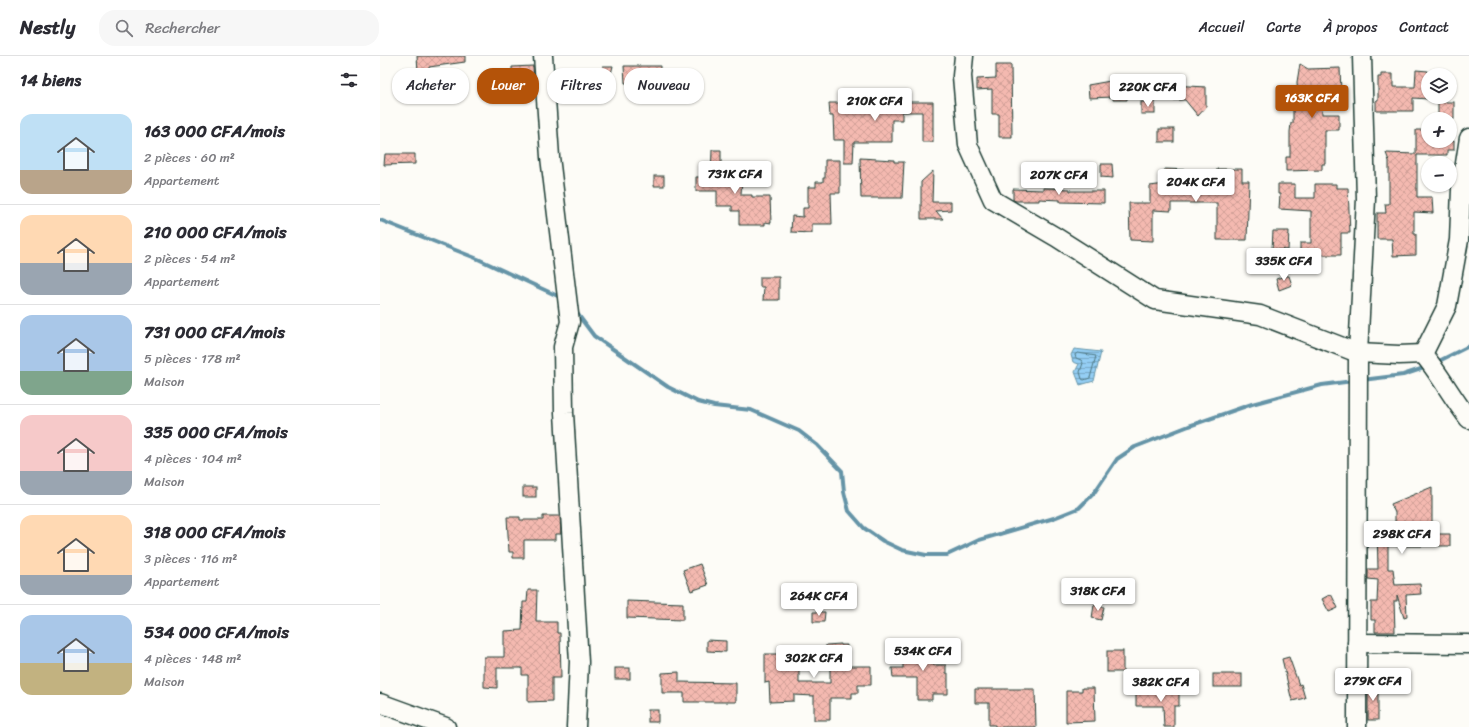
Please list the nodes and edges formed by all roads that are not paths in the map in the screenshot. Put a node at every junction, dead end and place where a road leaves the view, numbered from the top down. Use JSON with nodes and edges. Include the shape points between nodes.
{"nodes":[{"id":1,"x":543,"y":56,"type":"edge"},
{"id":2,"x":964,"y":56,"type":"edge"},
{"id":3,"x":1362,"y":56,"type":"edge"},
{"id":4,"x":1469,"y":138,"type":"edge"},
{"id":5,"x":1358,"y":353,"type":"junction"},
{"id":6,"x":1423,"y":354,"type":"junction"},
{"id":7,"x":1469,"y":419,"type":"edge"},
{"id":8,"x":1357,"y":644,"type":"junction"},
{"id":9,"x":1469,"y":644,"type":"edge"},
{"id":10,"x":380,"y":703,"type":"edge"},
{"id":11,"x":446,"y":727,"type":"edge"},
{"id":12,"x":576,"y":727,"type":"edge"},
{"id":13,"x":1357,"y":727,"type":"edge"}],
"edges":[{"from":1,"to":12,"type":"street","via":[[550,157],[570,322],[563,347],[564,413],[579,662]]},
{"from":2,"to":5,"type":"street","via":[[962,76],[968,145],[993,200],[1155,300],[1260,314]]},
{"from":3,"to":5,"type":"street","via":[[1366,199]]},
{"from":4,"to":6,"type":"street","via":[[1461,189],[1459,240],[1447,306]]},
{"from":5,"to":6,"type":"street"},
{"from":5,"to":8,"type":"street"},
{"from":6,"to":7,"type":"street"},
{"from":8,"to":9,"type":"street"},
{"from":8,"to":13,"type":"street"},
{"from":10,"to":11,"type":"street"}]}
